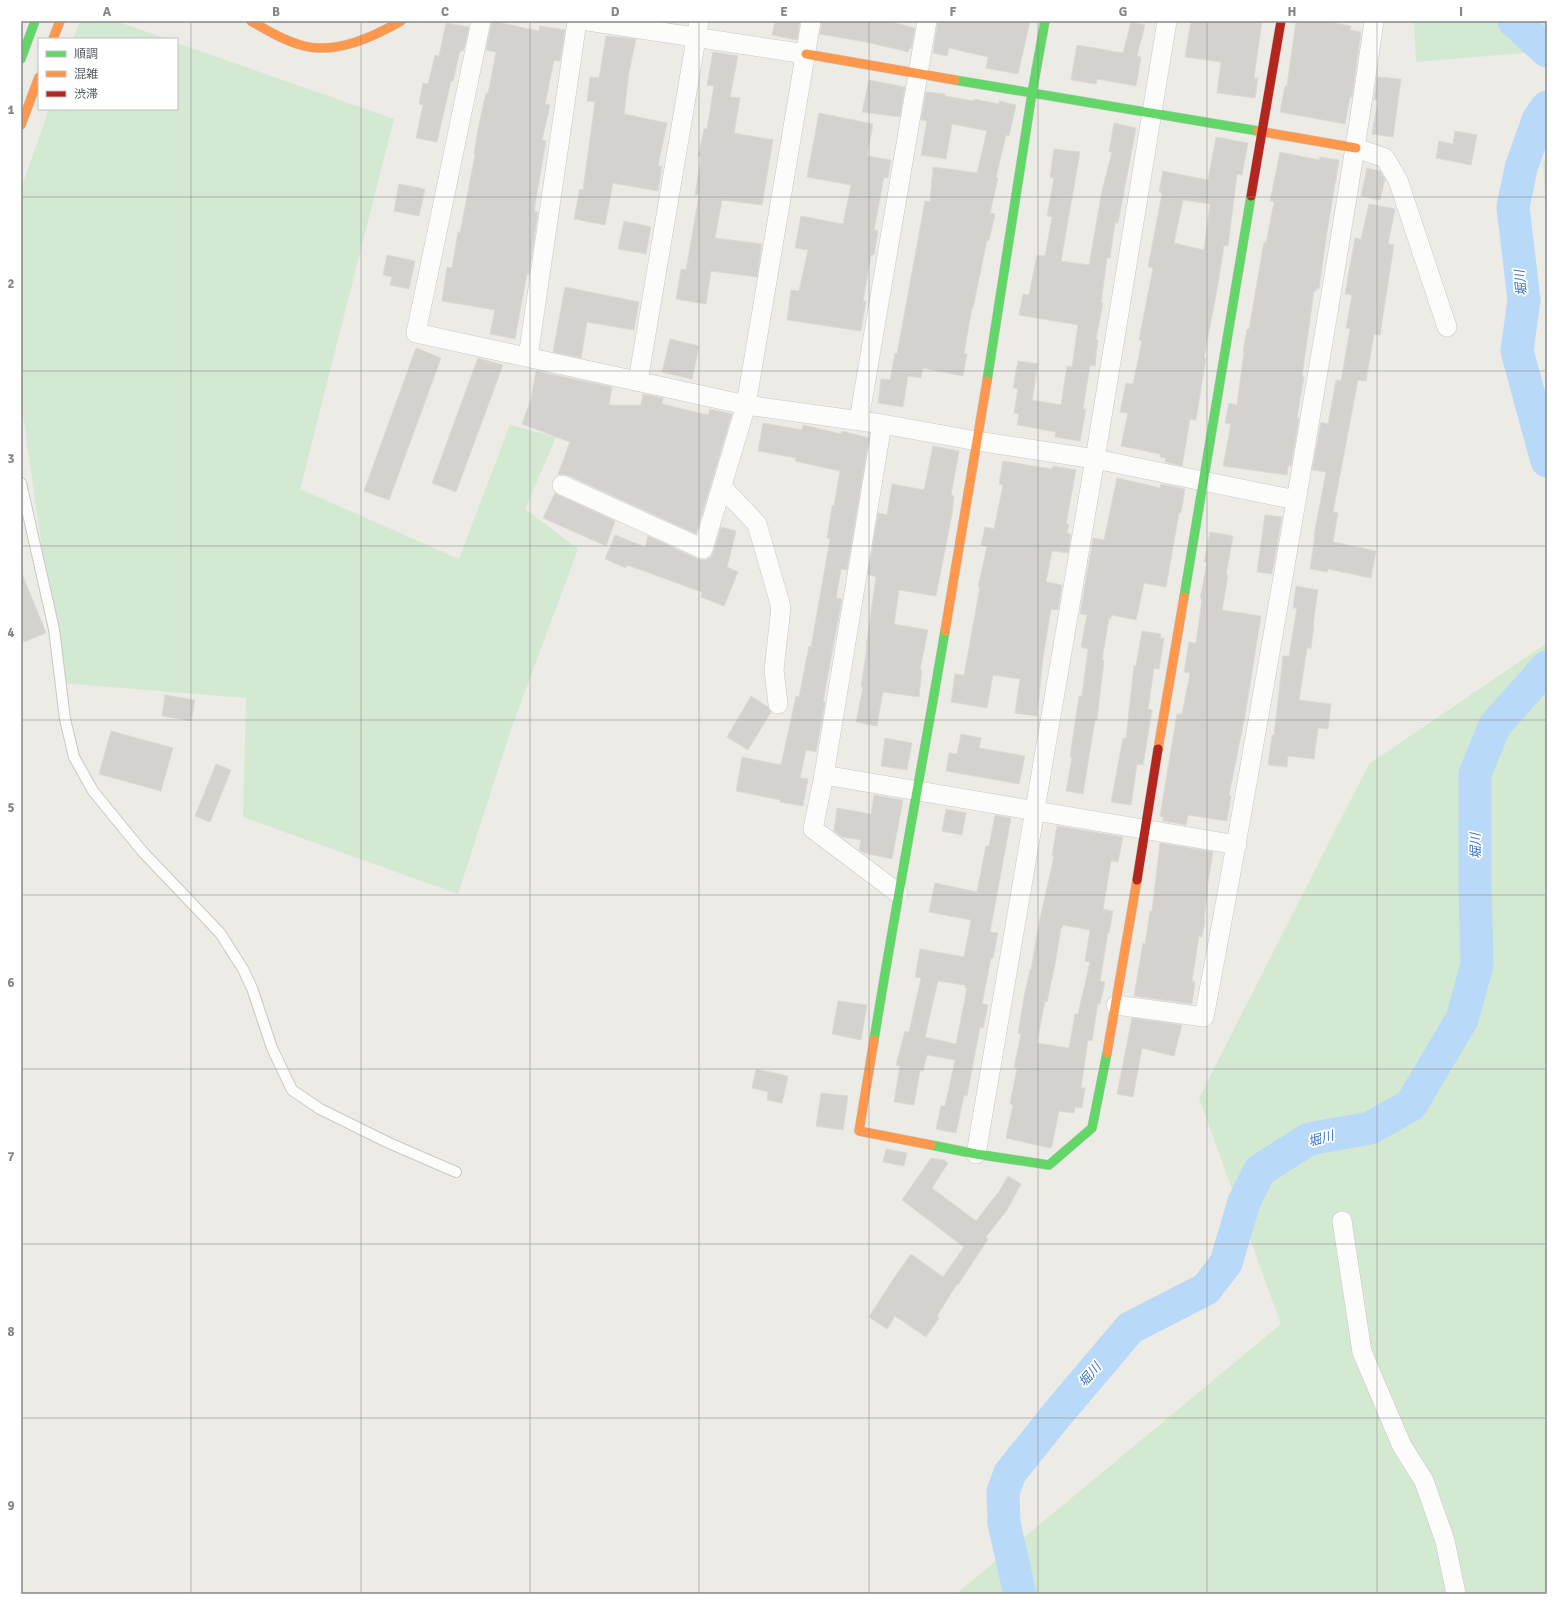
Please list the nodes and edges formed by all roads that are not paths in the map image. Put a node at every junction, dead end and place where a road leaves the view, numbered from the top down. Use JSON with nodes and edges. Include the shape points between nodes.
{"nodes":[{"id":1,"x":35,"y":21,"type":"edge"},
{"id":2,"x":60,"y":21,"type":"edge"},
{"id":3,"x":251,"y":21,"type":"edge"},
{"id":4,"x":401,"y":21,"type":"edge"},
{"id":5,"x":481,"y":21,"type":"edge"},
{"id":6,"x":577,"y":21,"type":"edge"},
{"id":7,"x":588,"y":21,"type":"edge"},
{"id":8,"x":811,"y":21,"type":"edge"},
{"id":9,"x":927,"y":21,"type":"edge"},
{"id":10,"x":1045,"y":21,"type":"edge"},
{"id":11,"x":1167,"y":21,"type":"edge"},
{"id":12,"x":1281,"y":21,"type":"edge"},
{"id":13,"x":1374,"y":21,"type":"edge"},
{"id":14,"x":698,"y":29,"type":"edge"},
{"id":15,"x":53,"y":38,"type":"edge"},
{"id":16,"x":806,"y":54,"type":"junction"},
{"id":17,"x":21,"y":59,"type":"edge"},
{"id":18,"x":918,"y":72,"type":"junction"},
{"id":19,"x":38,"y":80,"type":"edge"},
{"id":20,"x":1032,"y":93,"type":"junction"},
{"id":21,"x":1152,"y":114,"type":"junction"},
{"id":22,"x":21,"y":125,"type":"edge"},
{"id":23,"x":1261,"y":133,"type":"junction"},
{"id":24,"x":1356,"y":148,"type":"junction"},
{"id":25,"x":1447,"y":327,"type":"dead end"},
{"id":26,"x":528,"y":357,"type":"junction"},
{"id":27,"x":638,"y":381,"type":"junction"},
{"id":28,"x":746,"y":405,"type":"junction"},
{"id":29,"x":859,"y":420,"type":"junction"},
{"id":30,"x":882,"y":424,"type":"junction"},
{"id":31,"x":978,"y":441,"type":"junction"},
{"id":32,"x":1095,"y":459,"type":"junction"},
{"id":33,"x":1202,"y":480,"type":"junction"},
{"id":34,"x":21,"y":483,"type":"edge"},
{"id":35,"x":562,"y":485,"type":"dead end"},
{"id":36,"x":722,"y":488,"type":"junction"},
{"id":37,"x":1296,"y":500,"type":"junction"},
{"id":38,"x":778,"y":704,"type":"dead end"},
{"id":39,"x":824,"y":774,"type":"junction"},
{"id":40,"x":918,"y":790,"type":"junction"},
{"id":41,"x":1034,"y":811,"type":"junction"},
{"id":42,"x":1146,"y":829,"type":"junction"},
{"id":43,"x":1237,"y":845,"type":"junction"},
{"id":44,"x":898,"y":893,"type":"junction"},
{"id":45,"x":1116,"y":1006,"type":"junction"},
{"id":46,"x":976,"y":1154,"type":"junction"},
{"id":47,"x":456,"y":1172,"type":"dead end"},
{"id":48,"x":1342,"y":1221,"type":"dead end"},
{"id":49,"x":1456,"y":1594,"type":"edge"}],
"edges":[{"from":1,"to":17,"type":"main road"},
{"from":2,"to":15,"type":"main road"},
{"from":3,"to":4,"type":"main road","via":[[302,46],[330,48],[350,45]]},
{"from":5,"to":26,"type":"street","via":[[416,333]]},
{"from":6,"to":26,"type":"street"},
{"from":7,"to":14,"type":"street"},
{"from":8,"to":16,"type":"street"},
{"from":9,"to":18,"type":"street"},
{"from":10,"to":20,"type":"main road"},
{"from":11,"to":21,"type":"street"},
{"from":12,"to":23,"type":"main road"},
{"from":13,"to":24,"type":"street"},
{"from":14,"to":16,"type":"street"},
{"from":14,"to":27,"type":"street"},
{"from":16,"to":18,"type":"main road"},
{"from":16,"to":28,"type":"street"},
{"from":18,"to":20,"type":"main road"},
{"from":18,"to":29,"type":"street"},
{"from":19,"to":22,"type":"main road"},
{"from":20,"to":21,"type":"main road"},
{"from":20,"to":31,"type":"main road"},
{"from":21,"to":23,"type":"main road"},
{"from":21,"to":32,"type":"street"},
{"from":23,"to":24,"type":"main road"},
{"from":23,"to":33,"type":"main road"},
{"from":24,"to":25,"type":"street","via":[[1385,158],[1398,180]]},
{"from":24,"to":37,"type":"street"},
{"from":26,"to":27,"type":"street"},
{"from":27,"to":28,"type":"street"},
{"from":28,"to":29,"type":"street"},
{"from":28,"to":36,"type":"street"},
{"from":29,"to":30,"type":"street"},
{"from":30,"to":31,"type":"street"},
{"from":30,"to":39,"type":"street"},
{"from":31,"to":32,"type":"street"},
{"from":31,"to":40,"type":"main road"},
{"from":32,"to":33,"type":"street"},
{"from":32,"to":41,"type":"street"},
{"from":33,"to":37,"type":"street"},
{"from":33,"to":42,"type":"main road"},
{"from":34,"to":47,"type":"lane","via":[[54,629],[65,719],[74,757],[93,791],[142,852],[220,933],[252,988],[272,1048],[292,1090],[320,1109]]},
{"from":35,"to":36,"type":"street","via":[[703,549]]},
{"from":36,"to":38,"type":"street","via":[[757,524],[781,607],[774,670]]},
{"from":37,"to":43,"type":"street"},
{"from":39,"to":40,"type":"street"},
{"from":39,"to":44,"type":"street","via":[[813,829]]},
{"from":40,"to":41,"type":"street"},
{"from":40,"to":44,"type":"main road"},
{"from":41,"to":42,"type":"street"},
{"from":41,"to":46,"type":"street"},
{"from":42,"to":43,"type":"street"},
{"from":42,"to":45,"type":"main road"},
{"from":43,"to":45,"type":"street","via":[[1204,1017]]},
{"from":44,"to":46,"type":"main road","via":[[859,1130]]},
{"from":45,"to":46,"type":"main road","via":[[1092,1128],[1049,1165]]},
{"from":48,"to":49,"type":"street","via":[[1362,1352],[1402,1446],[1424,1481],[1445,1541]]}]}
